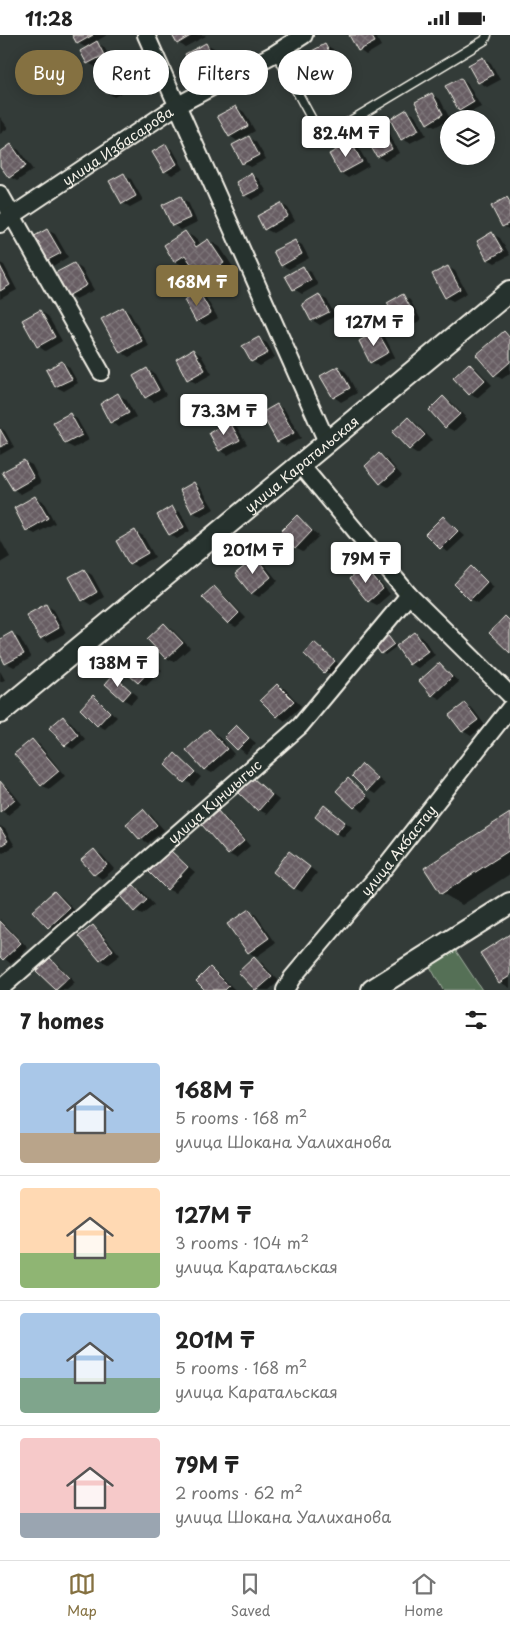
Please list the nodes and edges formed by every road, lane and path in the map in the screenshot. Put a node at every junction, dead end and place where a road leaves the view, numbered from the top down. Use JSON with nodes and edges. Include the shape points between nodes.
{"nodes":[{"id":1,"x":146,"y":35,"type":"edge"},
{"id":2,"x":304,"y":35,"type":"edge"},
{"id":3,"x":487,"y":35,"type":"edge"},
{"id":4,"x":276,"y":53,"type":"junction"},
{"id":5,"x":178,"y":105,"type":"junction"},
{"id":6,"x":0,"y":194,"type":"edge"},
{"id":7,"x":6,"y":220,"type":"edge"},
{"id":8,"x":510,"y":291,"type":"edge"},
{"id":9,"x":100,"y":372,"type":"dead end"},
{"id":10,"x":327,"y":441,"type":"junction"},
{"id":11,"x":300,"y":464,"type":"junction"},
{"id":12,"x":409,"y":595,"type":"junction"},
{"id":13,"x":510,"y":695,"type":"edge"},
{"id":14,"x":510,"y":709,"type":"edge"},
{"id":15,"x":0,"y":713,"type":"edge"},
{"id":16,"x":510,"y":903,"type":"edge"},
{"id":17,"x":381,"y":988,"type":"edge"},
{"id":18,"x":0,"y":989,"type":"edge"},
{"id":19,"x":285,"y":990,"type":"edge"}],
"edges":[{"from":1,"to":5,"type":"street"},
{"from":2,"to":4,"type":"street","name":"улица Избасарова"},
{"from":3,"to":4,"type":"lane","via":[[322,138]]},
{"from":4,"to":5,"type":"street","name":"улица Избасарова"},
{"from":5,"to":7,"type":"street","name":"улица Избасарова"},
{"from":5,"to":10,"type":"street"},
{"from":6,"to":7,"type":"street"},
{"from":7,"to":9,"type":"street"},
{"from":8,"to":10,"type":"street","name":"улица Каратальская"},
{"from":10,"to":11,"type":"street","name":"улица Каратальская"},
{"from":11,"to":12,"type":"street"},
{"from":11,"to":15,"type":"street","name":"улица Каратальская"},
{"from":12,"to":13,"type":"street"},
{"from":12,"to":18,"type":"street","name":"улица Куншыгыс","via":[[300,726]]},
{"from":14,"to":19,"type":"street","name":"улица Акбастау"},
{"from":16,"to":17,"type":"street"}]}
